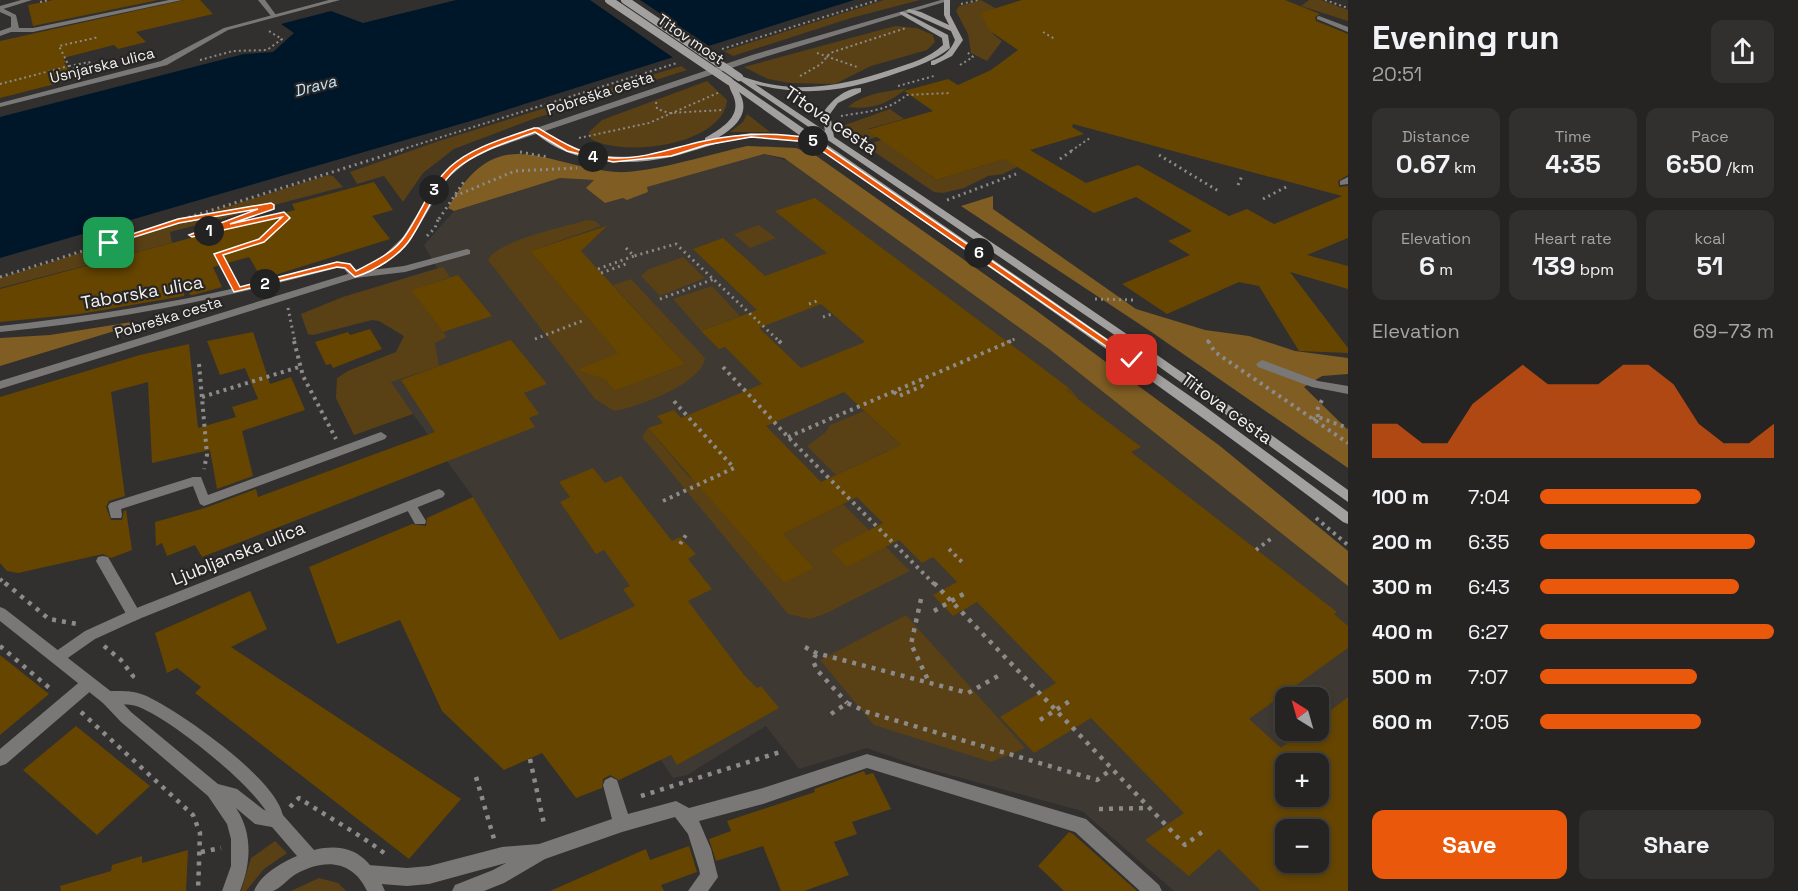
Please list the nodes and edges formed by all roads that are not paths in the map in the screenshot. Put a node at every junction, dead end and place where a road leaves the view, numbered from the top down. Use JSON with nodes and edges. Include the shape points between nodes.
{"nodes":[{"id":1,"x":29,"y":0,"type":"edge"},
{"id":2,"x":179,"y":0,"type":"edge"},
{"id":3,"x":261,"y":0,"type":"edge"},
{"id":4,"x":338,"y":0,"type":"edge"},
{"id":5,"x":609,"y":0,"type":"edge"},
{"id":6,"x":625,"y":0,"type":"edge"},
{"id":7,"x":948,"y":0,"type":"edge"},
{"id":8,"x":0,"y":9,"type":"edge"},
{"id":9,"x":904,"y":12,"type":"junction"},
{"id":10,"x":273,"y":15,"type":"junction"},
{"id":11,"x":1318,"y":18,"type":"dead end"},
{"id":12,"x":11,"y":30,"type":"junction"},
{"id":13,"x":1348,"y":30,"type":"edge"},
{"id":14,"x":954,"y":31,"type":"junction"},
{"id":15,"x":0,"y":34,"type":"edge"},
{"id":16,"x":731,"y":83,"type":"junction"},
{"id":17,"x":0,"y":105,"type":"edge"},
{"id":18,"x":536,"y":130,"type":"junction"},
{"id":19,"x":830,"y":138,"type":"junction"},
{"id":20,"x":811,"y":140,"type":"junction"},
{"id":21,"x":704,"y":143,"type":"junction"},
{"id":22,"x":467,"y":252,"type":"dead end"},
{"id":23,"x":355,"y":275,"type":"junction"},
{"id":24,"x":0,"y":328,"type":"edge"},
{"id":25,"x":1262,"y":363,"type":"dead end"},
{"id":26,"x":0,"y":385,"type":"edge"},
{"id":27,"x":1348,"y":390,"type":"edge"},
{"id":28,"x":381,"y":436,"type":"dead end"},
{"id":29,"x":439,"y":494,"type":"dead end"},
{"id":30,"x":1348,"y":497,"type":"edge"},
{"id":31,"x":411,"y":506,"type":"junction"},
{"id":32,"x":116,"y":515,"type":"dead end"},
{"id":33,"x":1348,"y":519,"type":"edge"},
{"id":34,"x":420,"y":521,"type":"dead end"},
{"id":35,"x":103,"y":561,"type":"dead end"},
{"id":36,"x":0,"y":613,"type":"edge"},
{"id":37,"x":134,"y":615,"type":"junction"},
{"id":38,"x":57,"y":658,"type":"junction"},
{"id":39,"x":88,"y":684,"type":"junction"},
{"id":40,"x":108,"y":698,"type":"junction"},
{"id":41,"x":0,"y":759,"type":"edge"},
{"id":42,"x":610,"y":784,"type":"dead end"},
{"id":43,"x":214,"y":791,"type":"junction"},
{"id":44,"x":688,"y":816,"type":"junction"},
{"id":45,"x":276,"y":820,"type":"junction"},
{"id":46,"x":622,"y":824,"type":"junction"},
{"id":47,"x":541,"y":852,"type":"junction"},
{"id":48,"x":310,"y":858,"type":"junction"},
{"id":49,"x":368,"y":874,"type":"junction"},
{"id":50,"x":231,"y":891,"type":"edge"},
{"id":51,"x":263,"y":891,"type":"edge"},
{"id":52,"x":376,"y":891,"type":"edge"},
{"id":53,"x":461,"y":891,"type":"edge"},
{"id":54,"x":697,"y":891,"type":"edge"},
{"id":55,"x":1153,"y":891,"type":"edge"}],
"edges":[{"from":1,"to":8,"type":"street"},
{"from":2,"to":12,"type":"street","via":[[33,30]]},
{"from":3,"to":10,"type":"street"},
{"from":4,"to":10,"type":"street","name":"Usnjarska ulica"},
{"from":5,"to":16,"type":"main road","name":"Titov most","bridge":true},
{"from":6,"to":16,"type":"main road","name":"Titov most","bridge":true},
{"from":7,"to":9,"type":"street","name":"Pobreška cesta"},
{"from":7,"to":14,"type":"main road","via":[[945,9]]},
{"from":8,"to":12,"type":"street","via":[[14,16],[15,28]]},
{"from":9,"to":14,"type":"main road","via":[[919,12]]},
{"from":9,"to":16,"type":"main road","via":[[945,37],[947,46],[923,61],[843,88],[817,92]]},
{"from":9,"to":18,"type":"street","name":"Pobreška cesta"},
{"from":10,"to":17,"type":"street","name":"Usnjarska ulica","via":[[226,29],[164,63]]},
{"from":11,"to":13,"type":"street"},
{"from":12,"to":15,"type":"street"},
{"from":14,"to":19,"type":"main road","via":[[959,40],[950,56],[835,101],[826,114]]},
{"from":16,"to":19,"type":"main road","name":"Titova cesta"},
{"from":16,"to":20,"type":"main road","name":"Titova cesta"},
{"from":16,"to":21,"type":"main road","via":[[740,97],[740,111],[729,126]]},
{"from":18,"to":21,"type":"main road","via":[[569,150],[613,160],[662,156]]},
{"from":18,"to":23,"type":"street","name":"Pobreška cesta","via":[[489,147],[454,168],[433,191],[407,239],[382,261]]},
{"from":19,"to":30,"type":"main road","name":"Titova cesta"},
{"from":20,"to":21,"type":"main road","via":[[751,135]]},
{"from":20,"to":33,"type":"main road","name":"Titova cesta","via":[[1065,312]]},
{"from":22,"to":23,"type":"street","via":[[405,269]]},
{"from":23,"to":24,"type":"street","name":"Taborska ulica","via":[[347,266],[337,265],[137,312]]},
{"from":23,"to":26,"type":"street","name":"Pobreška cesta"},
{"from":25,"to":27,"type":"street","via":[[1316,384]]},
{"from":28,"to":32,"type":"street","via":[[204,501],[197,480],[114,507]]},
{"from":29,"to":31,"type":"street","name":"Ljubljanska ulica"},
{"from":31,"to":34,"type":"street"},
{"from":31,"to":37,"type":"street","name":"Ljubljanska ulica"},
{"from":35,"to":37,"type":"street"},
{"from":36,"to":38,"type":"street"},
{"from":37,"to":38,"type":"street","name":"Ljubljanska ulica","via":[[90,635]]},
{"from":38,"to":39,"type":"street"},
{"from":39,"to":40,"type":"street"},
{"from":39,"to":41,"type":"street"},
{"from":40,"to":43,"type":"street"},
{"from":40,"to":45,"type":"street","via":[[138,699],[186,729],[253,784],[272,805]]},
{"from":42,"to":46,"type":"street"},
{"from":43,"to":45,"type":"street","via":[[231,794],[261,818]]},
{"from":43,"to":50,"type":"street","via":[[235,819],[238,832],[239,866]]},
{"from":44,"to":46,"type":"street","via":[[676,809]]},
{"from":44,"to":54,"type":"street","via":[[708,869],[708,877]]},
{"from":44,"to":55,"type":"street","via":[[867,761],[1080,825]]},
{"from":45,"to":48,"type":"street"},
{"from":46,"to":47,"type":"street"},
{"from":47,"to":49,"type":"street","via":[[502,855],[418,876]]},
{"from":47,"to":53,"type":"street","via":[[498,877]]},
{"from":48,"to":49,"type":"street","via":[[344,858],[357,863]]},
{"from":48,"to":51,"type":"street","via":[[292,865]]},
{"from":49,"to":52,"type":"street"}]}
